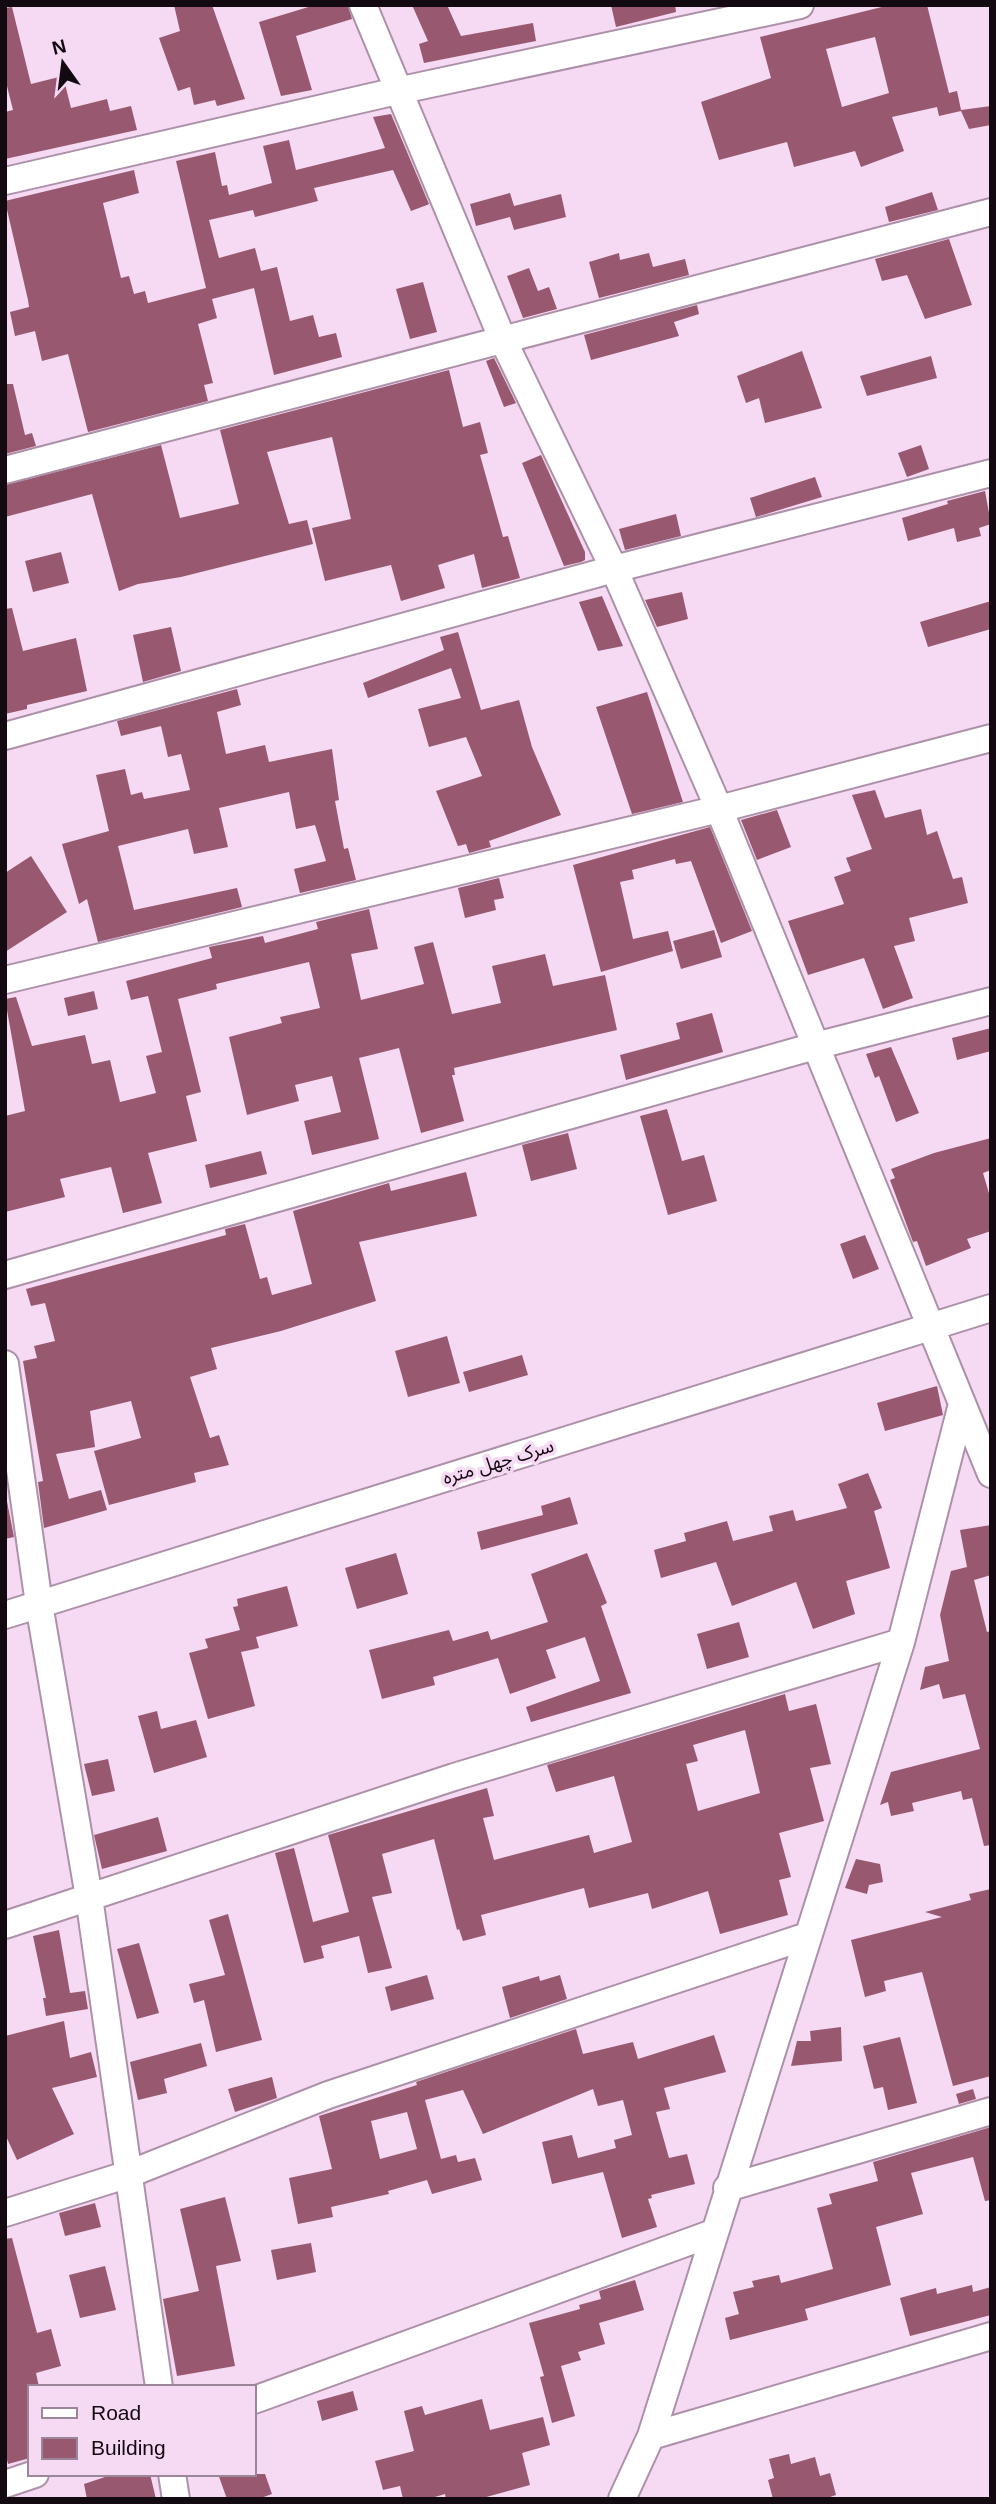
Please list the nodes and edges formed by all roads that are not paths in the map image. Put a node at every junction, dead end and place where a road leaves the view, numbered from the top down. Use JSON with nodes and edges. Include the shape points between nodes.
{"nodes":[{"id":1,"x":363,"y":5,"type":"edge"},
{"id":2,"x":800,"y":5,"type":"edge"},
{"id":3,"x":699,"y":16,"type":"edge"},
{"id":4,"x":397,"y":91,"type":"junction"},
{"id":5,"x":5,"y":181,"type":"edge"},
{"id":6,"x":991,"y":212,"type":"edge"},
{"id":7,"x":502,"y":338,"type":"junction"},
{"id":8,"x":5,"y":470,"type":"edge"},
{"id":9,"x":991,"y":473,"type":"edge"},
{"id":10,"x":614,"y":569,"type":"junction"},
{"id":11,"x":5,"y":736,"type":"edge"},
{"id":12,"x":991,"y":738,"type":"edge"},
{"id":13,"x":719,"y":808,"type":"junction"},
{"id":14,"x":5,"y":980,"type":"edge"},
{"id":15,"x":991,"y":1001,"type":"edge"},
{"id":16,"x":815,"y":1046,"type":"junction"},
{"id":17,"x":5,"y":1275,"type":"edge"},
{"id":18,"x":991,"y":1308,"type":"edge"},
{"id":19,"x":930,"y":1326,"type":"junction"},
{"id":20,"x":5,"y":1364,"type":"edge"},
{"id":21,"x":962,"y":1404,"type":"junction"},
{"id":22,"x":991,"y":1474,"type":"edge"},
{"id":23,"x":39,"y":1604,"type":"junction"},
{"id":24,"x":5,"y":1615,"type":"edge"},
{"id":25,"x":901,"y":1642,"type":"junction"},
{"id":26,"x":89,"y":1897,"type":"junction"},
{"id":27,"x":5,"y":1925,"type":"edge"},
{"id":28,"x":807,"y":1936,"type":"junction"},
{"id":29,"x":991,"y":2111,"type":"edge"},
{"id":30,"x":129,"y":2174,"type":"junction"},
{"id":31,"x":727,"y":2188,"type":"junction"},
{"id":32,"x":5,"y":2213,"type":"edge"},
{"id":33,"x":713,"y":2233,"type":"junction"},
{"id":34,"x":991,"y":2336,"type":"edge"},
{"id":35,"x":159,"y":2385,"type":"edge"},
{"id":36,"x":256,"y":2399,"type":"edge"},
{"id":37,"x":651,"y":2436,"type":"junction"},
{"id":38,"x":30,"y":2476,"type":"edge"},
{"id":39,"x":172,"y":2476,"type":"edge"},
{"id":40,"x":5,"y":2484,"type":"edge"},
{"id":41,"x":176,"y":2499,"type":"edge"},
{"id":42,"x":622,"y":2499,"type":"edge"}],
"edges":[{"from":1,"to":4,"type":"street"},
{"from":2,"to":3,"type":"street"},
{"from":3,"to":4,"type":"street"},
{"from":4,"to":5,"type":"street"},
{"from":4,"to":7,"type":"street"},
{"from":6,"to":7,"type":"street"},
{"from":7,"to":8,"type":"street"},
{"from":7,"to":10,"type":"street"},
{"from":9,"to":10,"type":"street"},
{"from":10,"to":11,"type":"street"},
{"from":10,"to":13,"type":"street"},
{"from":12,"to":13,"type":"street"},
{"from":13,"to":14,"type":"street"},
{"from":13,"to":16,"type":"street"},
{"from":15,"to":16,"type":"street"},
{"from":16,"to":17,"type":"street"},
{"from":16,"to":19,"type":"street"},
{"from":18,"to":19,"type":"street","name":"سرک چهل متره"},
{"from":19,"to":21,"type":"street"},
{"from":19,"to":23,"type":"street","name":"سرک چهل متره"},
{"from":20,"to":23,"type":"street"},
{"from":21,"to":22,"type":"street"},
{"from":21,"to":25,"type":"street"},
{"from":23,"to":24,"type":"street","name":"سرک چهل متره"},
{"from":23,"to":26,"type":"street"},
{"from":25,"to":26,"type":"street","via":[[454,1776]]},
{"from":25,"to":28,"type":"street"},
{"from":26,"to":27,"type":"street"},
{"from":26,"to":30,"type":"street"},
{"from":28,"to":30,"type":"street","via":[[328,2095]]},
{"from":28,"to":31,"type":"street"},
{"from":29,"to":31,"type":"street"},
{"from":30,"to":32,"type":"street"},
{"from":30,"to":35,"type":"street"},
{"from":31,"to":33,"type":"street"},
{"from":33,"to":36,"type":"street"},
{"from":33,"to":37,"type":"street"},
{"from":34,"to":37,"type":"street"},
{"from":37,"to":42,"type":"street"},
{"from":38,"to":40,"type":"street"},
{"from":39,"to":41,"type":"street"}]}
